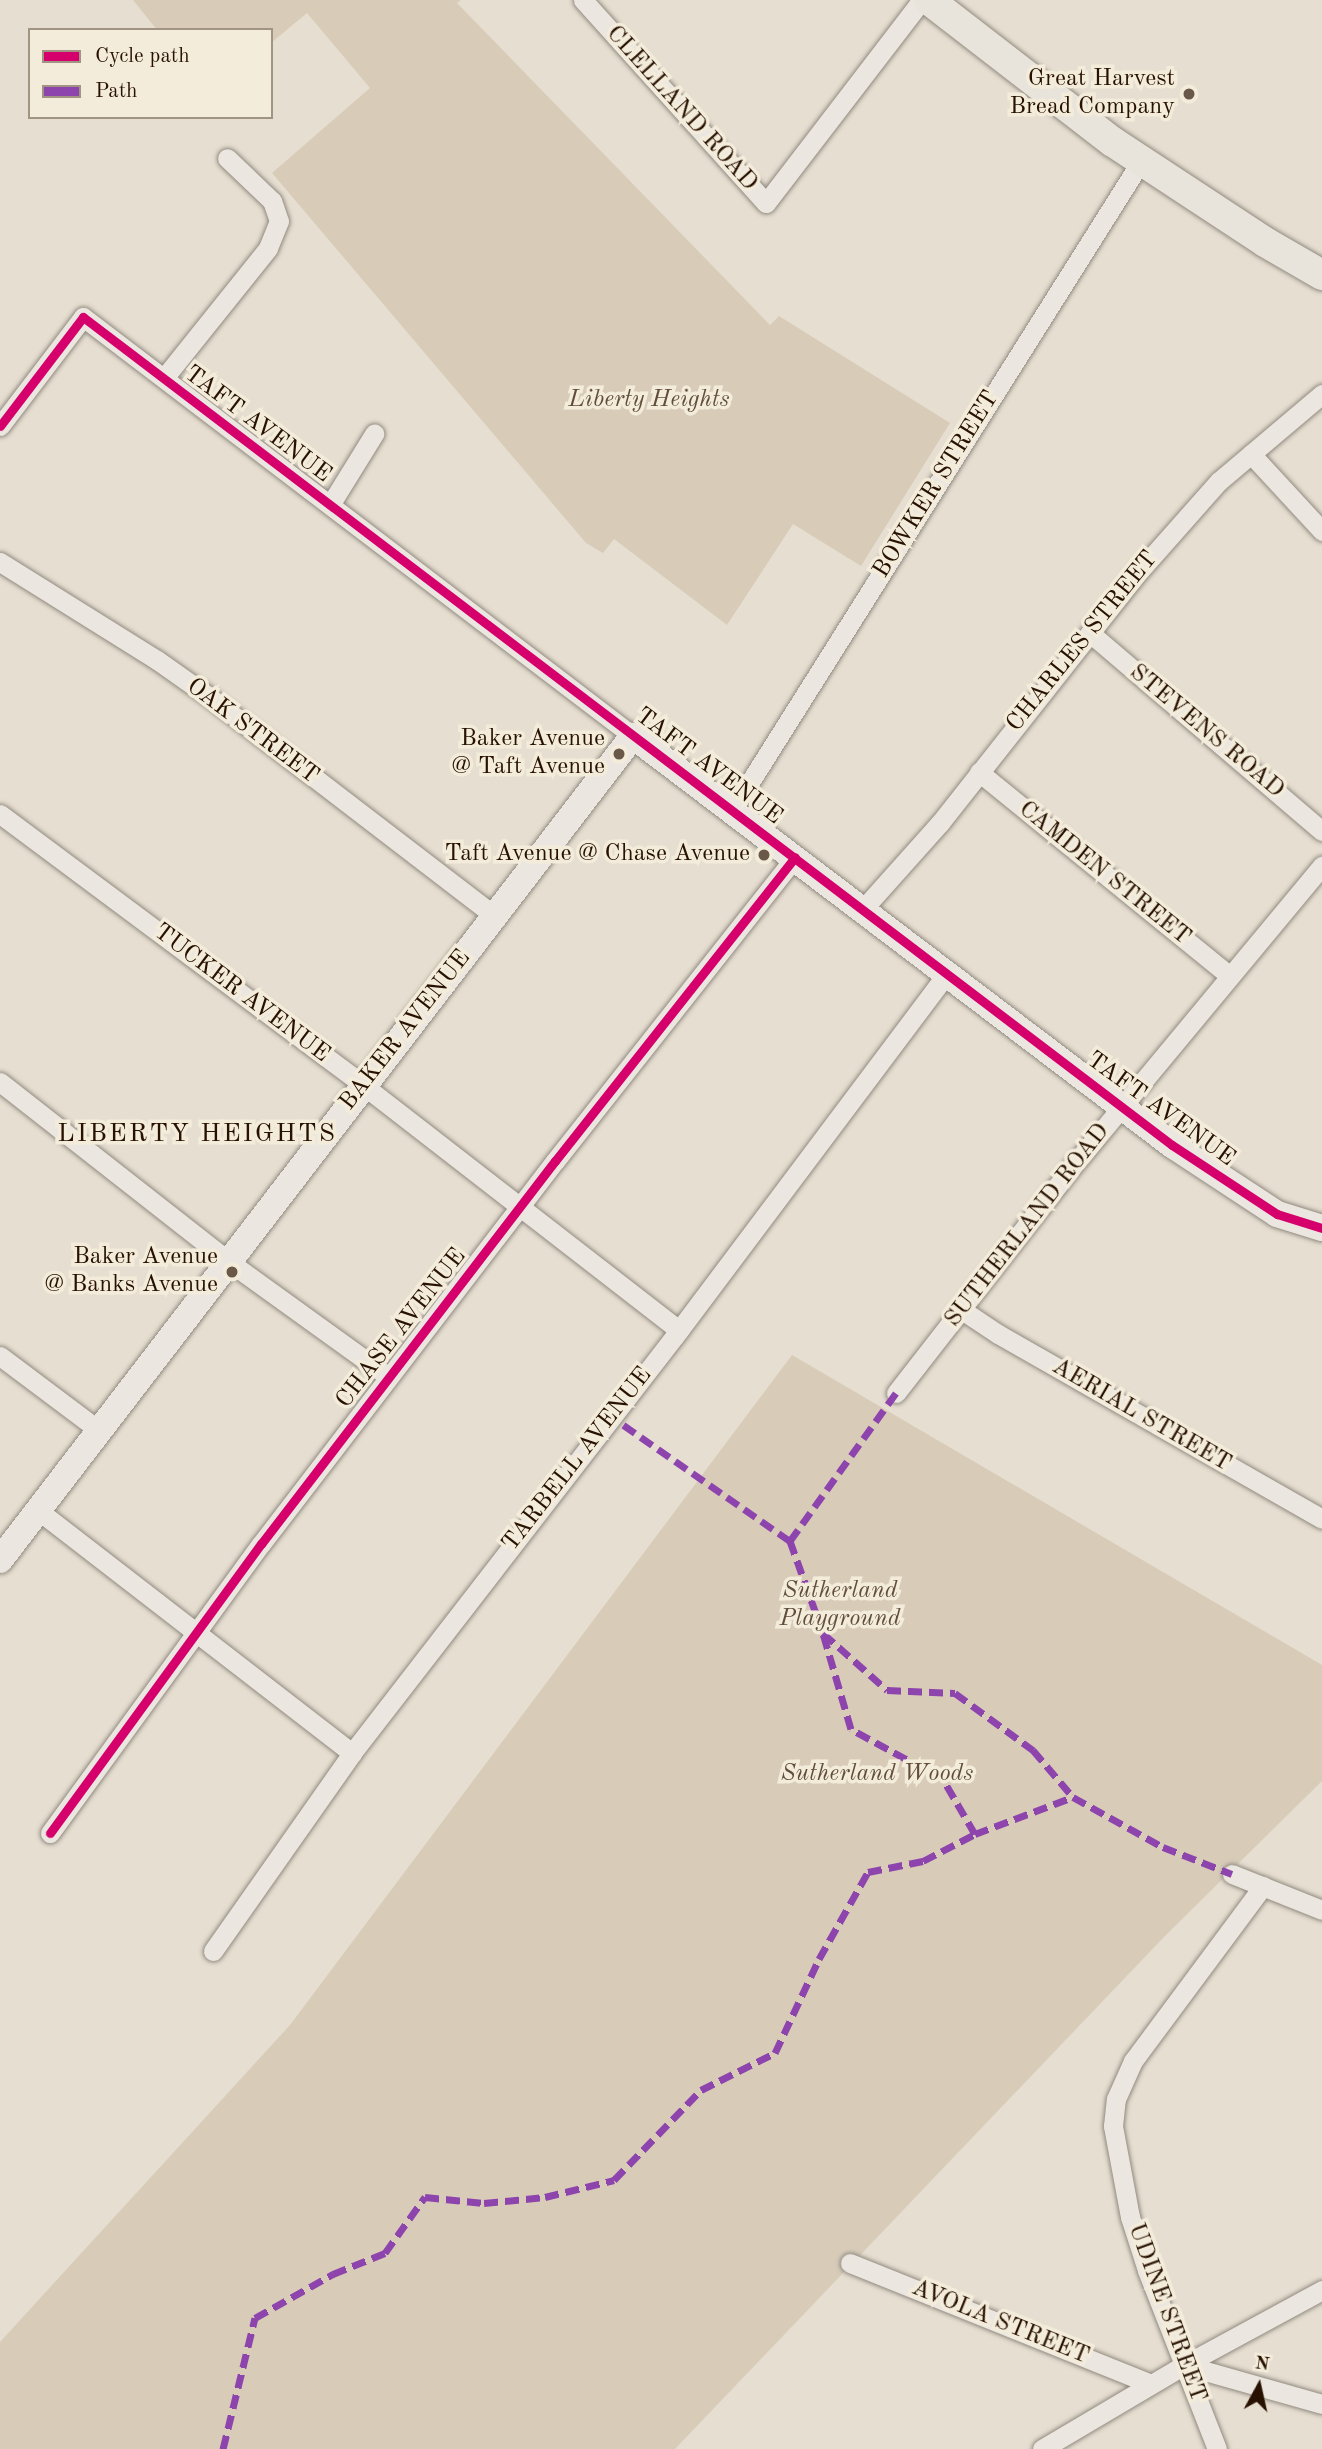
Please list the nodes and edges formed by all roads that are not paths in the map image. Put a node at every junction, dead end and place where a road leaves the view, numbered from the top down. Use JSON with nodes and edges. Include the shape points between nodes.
{"nodes":[{"id":1,"x":583,"y":0,"type":"edge"},
{"id":2,"x":922,"y":0,"type":"edge"},
{"id":3,"x":929,"y":0,"type":"edge"},
{"id":4,"x":227,"y":158,"type":"dead end"},
{"id":5,"x":1141,"y":161,"type":"junction"},
{"id":6,"x":1322,"y":275,"type":"edge"},
{"id":7,"x":164,"y":378,"type":"junction"},
{"id":8,"x":1322,"y":394,"type":"edge"},
{"id":9,"x":0,"y":426,"type":"edge"},
{"id":10,"x":374,"y":434,"type":"dead end"},
{"id":11,"x":1251,"y":454,"type":"junction"},
{"id":12,"x":330,"y":505,"type":"junction"},
{"id":13,"x":1322,"y":531,"type":"edge"},
{"id":14,"x":0,"y":562,"type":"edge"},
{"id":15,"x":1090,"y":633,"type":"junction"},
{"id":16,"x":633,"y":736,"type":"junction"},
{"id":17,"x":979,"y":772,"type":"junction"},
{"id":18,"x":733,"y":809,"type":"junction"},
{"id":19,"x":0,"y":814,"type":"edge"},
{"id":20,"x":1322,"y":831,"type":"edge"},
{"id":21,"x":795,"y":857,"type":"junction"},
{"id":22,"x":1322,"y":866,"type":"edge"},
{"id":23,"x":863,"y":909,"type":"junction"},
{"id":24,"x":495,"y":916,"type":"junction"},
{"id":25,"x":947,"y":973,"type":"junction"},
{"id":26,"x":1229,"y":975,"type":"junction"},
{"id":27,"x":0,"y":1082,"type":"edge"},
{"id":28,"x":363,"y":1085,"type":"junction"},
{"id":29,"x":1122,"y":1106,"type":"junction"},
{"id":30,"x":521,"y":1206,"type":"junction"},
{"id":31,"x":1322,"y":1228,"type":"edge"},
{"id":32,"x":228,"y":1261,"type":"junction"},
{"id":33,"x":962,"y":1310,"type":"junction"},
{"id":34,"x":679,"y":1330,"type":"junction"},
{"id":35,"x":0,"y":1356,"type":"edge"},
{"id":36,"x":390,"y":1377,"type":"junction"},
{"id":37,"x":895,"y":1393,"type":"dead end"},
{"id":38,"x":100,"y":1431,"type":"junction"},
{"id":39,"x":39,"y":1511,"type":"junction"},
{"id":40,"x":1322,"y":1519,"type":"edge"},
{"id":41,"x":0,"y":1560,"type":"edge"},
{"id":42,"x":196,"y":1633,"type":"junction"},
{"id":43,"x":352,"y":1753,"type":"junction"},
{"id":44,"x":50,"y":1833,"type":"dead end"},
{"id":45,"x":1233,"y":1874,"type":"dead end"},
{"id":46,"x":1263,"y":1886,"type":"junction"},
{"id":47,"x":1322,"y":1910,"type":"edge"},
{"id":48,"x":214,"y":1951,"type":"dead end"},
{"id":49,"x":850,"y":2263,"type":"dead end"},
{"id":50,"x":1322,"y":2290,"type":"edge"},
{"id":51,"x":1184,"y":2365,"type":"junction"},
{"id":52,"x":1151,"y":2384,"type":"junction"},
{"id":53,"x":1322,"y":2403,"type":"edge"},
{"id":54,"x":1042,"y":2449,"type":"edge"},
{"id":55,"x":1217,"y":2449,"type":"edge"}],
"edges":[{"from":1,"to":2,"type":"street","name":"CLELLAND ROAD","via":[[766,203]]},
{"from":3,"to":5,"type":"main road"},
{"from":4,"to":7,"type":"street","via":[[272,201],[279,222],[268,248]]},
{"from":5,"to":6,"type":"main road"},
{"from":5,"to":18,"type":"street","name":"BOWKER STREET"},
{"from":7,"to":9,"type":"street","name":"TAFT AVENUE","via":[[82,317]]},
{"from":7,"to":12,"type":"street","name":"TAFT AVENUE"},
{"from":8,"to":11,"type":"street","name":"CHARLES STREET"},
{"from":10,"to":12,"type":"street"},
{"from":11,"to":13,"type":"street"},
{"from":11,"to":15,"type":"street","name":"CHARLES STREET","via":[[1219,481]]},
{"from":12,"to":16,"type":"street","name":"TAFT AVENUE"},
{"from":14,"to":24,"type":"street","name":"OAK STREET","via":[[198,689]]},
{"from":15,"to":17,"type":"street","name":"CHARLES STREET"},
{"from":15,"to":20,"type":"street","name":"STEVENS ROAD"},
{"from":16,"to":18,"type":"street","name":"TAFT AVENUE"},
{"from":16,"to":24,"type":"street","name":"BAKER AVENUE"},
{"from":17,"to":23,"type":"street","name":"CHARLES STREET"},
{"from":17,"to":26,"type":"street","name":"CAMDEN STREET"},
{"from":18,"to":21,"type":"street","name":"TAFT AVENUE"},
{"from":19,"to":28,"type":"street","name":"TUCKER AVENUE"},
{"from":21,"to":23,"type":"street","name":"TAFT AVENUE"},
{"from":21,"to":30,"type":"street","name":"CHASE AVENUE"},
{"from":22,"to":26,"type":"street","name":"SUTHERLAND ROAD"},
{"from":23,"to":25,"type":"street","name":"TAFT AVENUE"},
{"from":24,"to":28,"type":"street","name":"BAKER AVENUE"},
{"from":25,"to":29,"type":"street","name":"TAFT AVENUE"},
{"from":25,"to":34,"type":"street","name":"TARBELL AVENUE"},
{"from":26,"to":29,"type":"street","name":"SUTHERLAND ROAD"},
{"from":27,"to":32,"type":"street"},
{"from":28,"to":30,"type":"street","name":"TUCKER AVENUE"},
{"from":28,"to":32,"type":"street","name":"BAKER AVENUE"},
{"from":29,"to":31,"type":"street","name":"TAFT AVENUE","via":[[1183,1153],[1277,1214]]},
{"from":29,"to":33,"type":"street","name":"SUTHERLAND ROAD"},
{"from":30,"to":34,"type":"street","name":"TUCKER AVENUE"},
{"from":30,"to":36,"type":"street","name":"CHASE AVENUE"},
{"from":32,"to":36,"type":"street"},
{"from":32,"to":38,"type":"street","name":"BAKER AVENUE"},
{"from":33,"to":37,"type":"street","name":"SUTHERLAND ROAD"},
{"from":33,"to":40,"type":"street","name":"AERIAL STREET"},
{"from":34,"to":43,"type":"street","name":"TARBELL AVENUE"},
{"from":35,"to":38,"type":"street"},
{"from":36,"to":42,"type":"street","name":"CHASE AVENUE"},
{"from":38,"to":39,"type":"street","name":"BAKER AVENUE"},
{"from":39,"to":41,"type":"street","name":"BAKER AVENUE"},
{"from":39,"to":42,"type":"street"},
{"from":42,"to":43,"type":"street"},
{"from":42,"to":44,"type":"street","name":"CHASE AVENUE"},
{"from":43,"to":48,"type":"street","name":"TARBELL AVENUE"},
{"from":45,"to":46,"type":"street"},
{"from":46,"to":47,"type":"street"},
{"from":46,"to":51,"type":"street","name":"UDINE STREET","via":[[1161,2019],[1133,2061],[1116,2099],[1113,2126],[1130,2217]]},
{"from":49,"to":52,"type":"street","name":"AVOLA STREET"},
{"from":50,"to":51,"type":"street"},
{"from":51,"to":52,"type":"street"},
{"from":51,"to":53,"type":"street"},
{"from":51,"to":55,"type":"street","name":"UDINE STREET"},
{"from":52,"to":54,"type":"street"}]}
